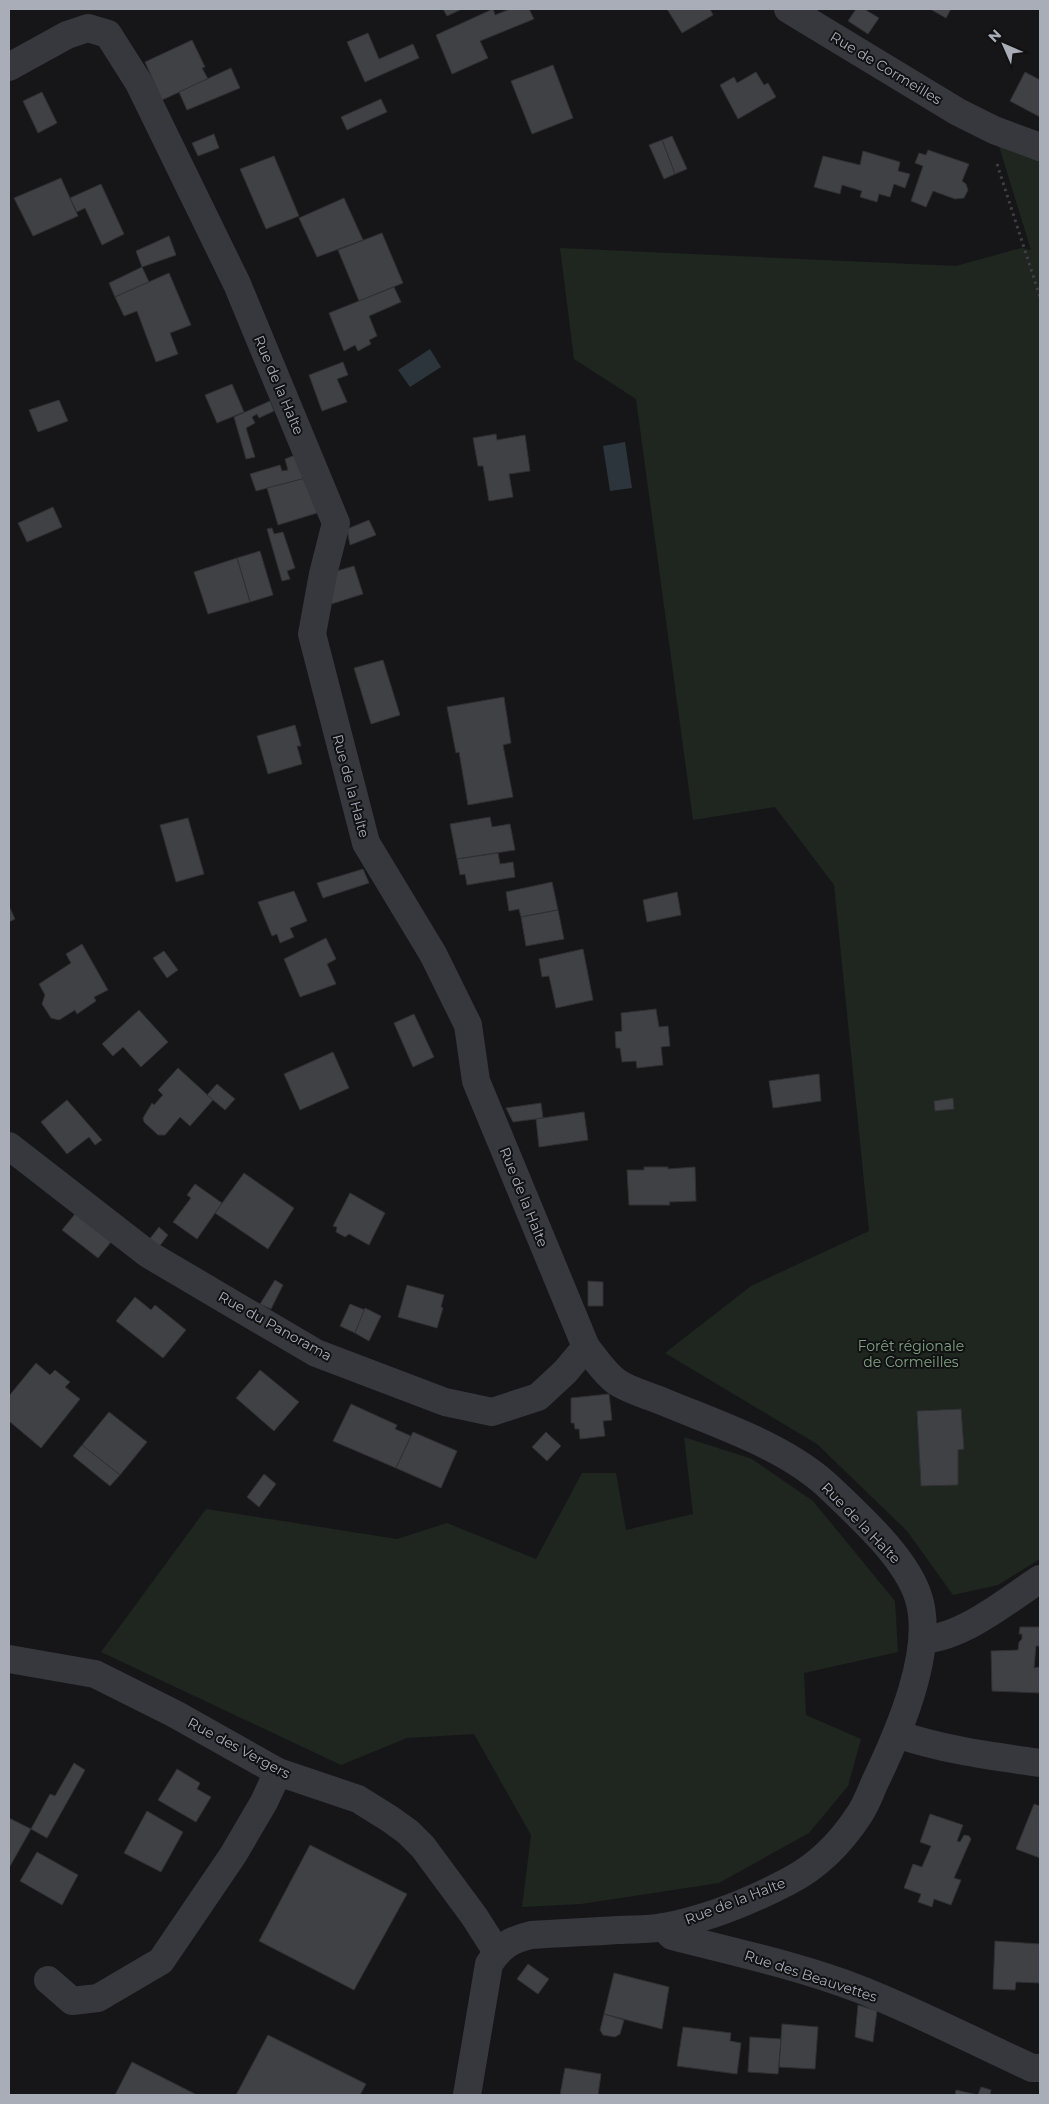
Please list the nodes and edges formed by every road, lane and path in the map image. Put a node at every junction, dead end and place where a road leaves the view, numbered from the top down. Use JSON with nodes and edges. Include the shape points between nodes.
{"nodes":[{"id":1,"x":788,"y":9,"type":"edge"},
{"id":2,"x":9,"y":66,"type":"edge"},
{"id":3,"x":984,"y":125,"type":"junction"},
{"id":4,"x":1040,"y":147,"type":"edge"},
{"id":5,"x":1040,"y":297,"type":"edge"},
{"id":6,"x":9,"y":1146,"type":"edge"},
{"id":7,"x":586,"y":1347,"type":"junction"},
{"id":8,"x":1040,"y":1579,"type":"edge"},
{"id":9,"x":923,"y":1640,"type":"junction"},
{"id":10,"x":9,"y":1659,"type":"edge"},
{"id":11,"x":897,"y":1734,"type":"junction"},
{"id":12,"x":1040,"y":1763,"type":"edge"},
{"id":13,"x":278,"y":1772,"type":"junction"},
{"id":14,"x":663,"y":1927,"type":"junction"},
{"id":15,"x":498,"y":1952,"type":"junction"},
{"id":16,"x":48,"y":1980,"type":"dead end"},
{"id":17,"x":1040,"y":2068,"type":"edge"},
{"id":18,"x":467,"y":2095,"type":"edge"}],
"edges":[{"from":1,"to":3,"type":"street","name":"Rue de Cormeilles"},
{"from":2,"to":7,"type":"street","name":"Rue de la Halte","via":[[88,28],[108,34],[139,83],[237,284],[336,523],[312,634],[366,842],[433,954],[468,1025],[476,1081]]},
{"from":3,"to":4,"type":"street","name":"Rue de Cormeilles"},
{"from":3,"to":5,"type":"path"},
{"from":6,"to":7,"type":"street","name":"Rue du Panorama","via":[[148,1254],[308,1348],[445,1402],[492,1412],[538,1397]]},
{"from":7,"to":9,"type":"street","name":"Rue de la Halte","via":[[616,1382],[732,1430],[789,1458],[829,1487],[901,1564],[918,1595]]},
{"from":8,"to":9,"type":"street","via":[[961,1630]]},
{"from":9,"to":11,"type":"street","name":"Rue de la Halte"},
{"from":10,"to":13,"type":"street","name":"Rue des Vergers","via":[[95,1674],[175,1714]]},
{"from":11,"to":12,"type":"street","via":[[938,1746]]},
{"from":11,"to":14,"type":"street","name":"Rue de la Halte","via":[[860,1813],[823,1858],[791,1880],[752,1898]]},
{"from":13,"to":15,"type":"street","name":"Rue des Vergers","via":[[358,1799],[408,1832],[423,1847]]},
{"from":13,"to":16,"type":"street","via":[[233,1855],[161,1961],[98,1998],[72,2001]]},
{"from":14,"to":15,"type":"street","name":"Rue de la Halte","via":[[531,1935],[514,1939]]},
{"from":14,"to":17,"type":"street","name":"Rue des Beauvettes","via":[[672,1936],[858,1989],[1032,2068]]},
{"from":15,"to":18,"type":"street","name":"Rue de la Halte","via":[[489,1964],[485,1982]]}]}
